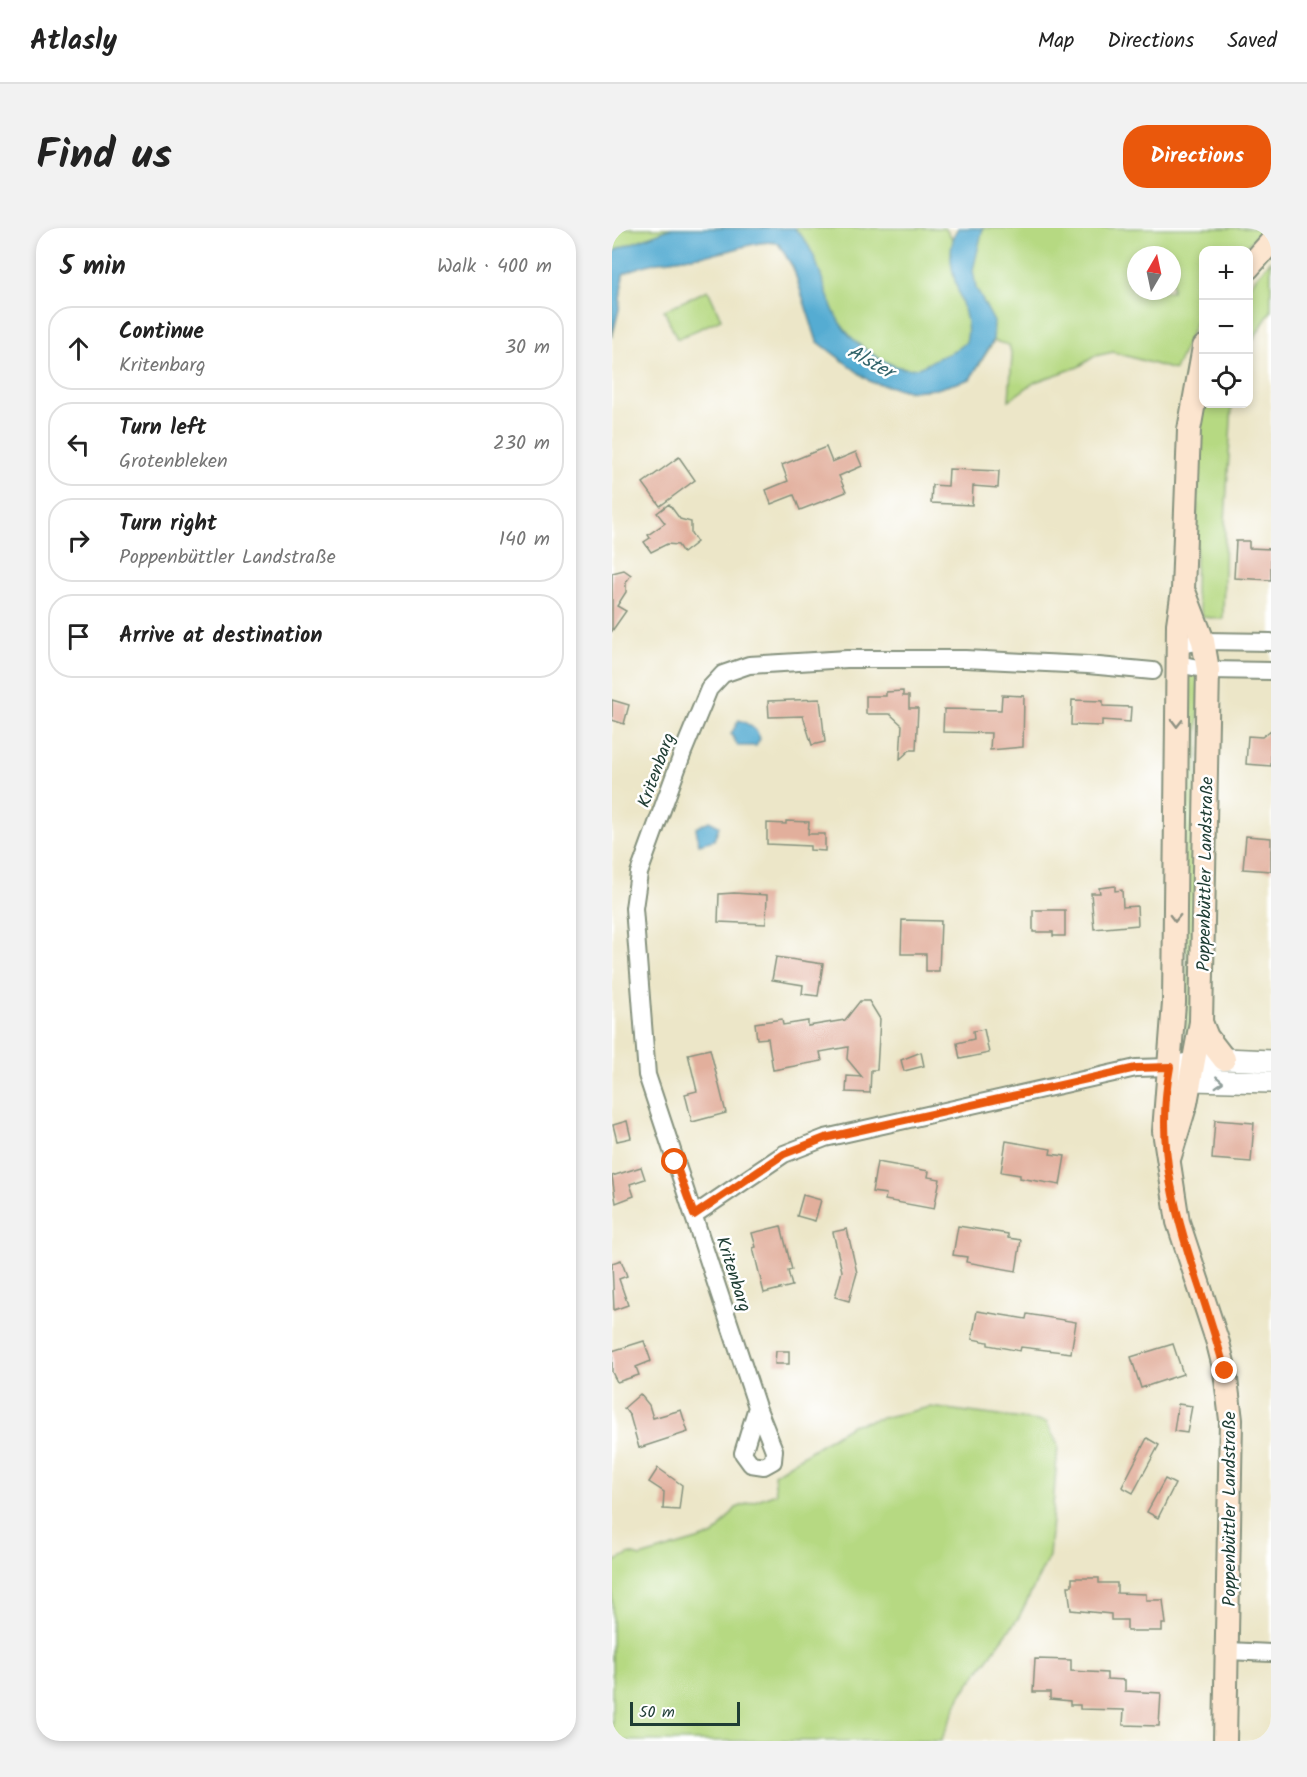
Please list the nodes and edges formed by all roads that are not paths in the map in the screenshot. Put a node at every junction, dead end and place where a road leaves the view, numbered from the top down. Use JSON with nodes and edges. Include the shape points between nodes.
{"nodes":[{"id":1,"x":1271,"y":242,"type":"edge"},
{"id":2,"x":1253,"y":262,"type":"edge"},
{"id":3,"x":1202,"y":354,"type":"edge"},
{"id":4,"x":1183,"y":590,"type":"junction"},
{"id":5,"x":1203,"y":641,"type":"junction"},
{"id":6,"x":1271,"y":642,"type":"edge"},
{"id":7,"x":1178,"y":655,"type":"junction"},
{"id":8,"x":1208,"y":670,"type":"junction"},
{"id":9,"x":1153,"y":671,"type":"dead end"},
{"id":10,"x":1271,"y":671,"type":"edge"},
{"id":11,"x":1201,"y":1022,"type":"junction"},
{"id":12,"x":1224,"y":1059,"type":"junction"},
{"id":13,"x":1271,"y":1061,"type":"edge"},
{"id":14,"x":1170,"y":1067,"type":"junction"},
{"id":15,"x":1193,"y":1071,"type":"junction"},
{"id":16,"x":1271,"y":1082,"type":"edge"},
{"id":17,"x":1169,"y":1158,"type":"junction"},
{"id":18,"x":694,"y":1215,"type":"junction"},
{"id":19,"x":757,"y":1407,"type":"dead end"},
{"id":20,"x":1228,"y":1651,"type":"junction"},
{"id":21,"x":1271,"y":1653,"type":"edge"},
{"id":22,"x":1225,"y":1741,"type":"edge"}],
"edges":[{"from":1,"to":2,"type":"main road"},
{"from":3,"to":4,"type":"main road","name":"Poppenbüttler Landstraße","via":[[1189,430]]},
{"from":4,"to":5,"type":"main road","name":"Poppenbüttler Landstraße"},
{"from":4,"to":7,"type":"main road","name":"Poppenbüttler Landstraße"},
{"from":5,"to":6,"type":"street"},
{"from":5,"to":7,"type":"street"},
{"from":5,"to":8,"type":"main road","name":"Poppenbüttler Landstraße"},
{"from":7,"to":8,"type":"street"},
{"from":7,"to":14,"type":"main road","name":"Poppenbüttler Landstraße","one_way":true},
{"from":8,"to":10,"type":"street"},
{"from":8,"to":11,"type":"main road","name":"Poppenbüttler Landstraße"},
{"from":9,"to":18,"type":"street","name":"Kritenbarg","via":[[965,659],[848,659],[749,665],[735,668],[714,681],[679,763],[639,873],[634,900],[646,1075]]},
{"from":11,"to":12,"type":"main road"},
{"from":11,"to":15,"type":"main road","name":"Poppenbüttler Landstraße"},
{"from":12,"to":13,"type":"street"},
{"from":12,"to":15,"type":"street"},
{"from":14,"to":15,"type":"street"},
{"from":14,"to":17,"type":"main road","name":"Poppenbüttler Landstraße","via":[[1164,1131]]},
{"from":14,"to":18,"type":"street","via":[[1118,1072],[825,1138],[784,1154]]},
{"from":15,"to":16,"type":"street","one_way":true,"via":[[1221,1083]]},
{"from":15,"to":17,"type":"main road","name":"Poppenbüttler Landstraße"},
{"from":17,"to":20,"type":"main road","name":"Poppenbüttler Landstraße","via":[[1178,1222],[1218,1343],[1228,1392],[1233,1450]]},
{"from":18,"to":19,"type":"street","name":"Kritenbarg"},
{"from":20,"to":21,"type":"street"},
{"from":20,"to":22,"type":"main road","name":"Poppenbüttler Landstraße"}]}
